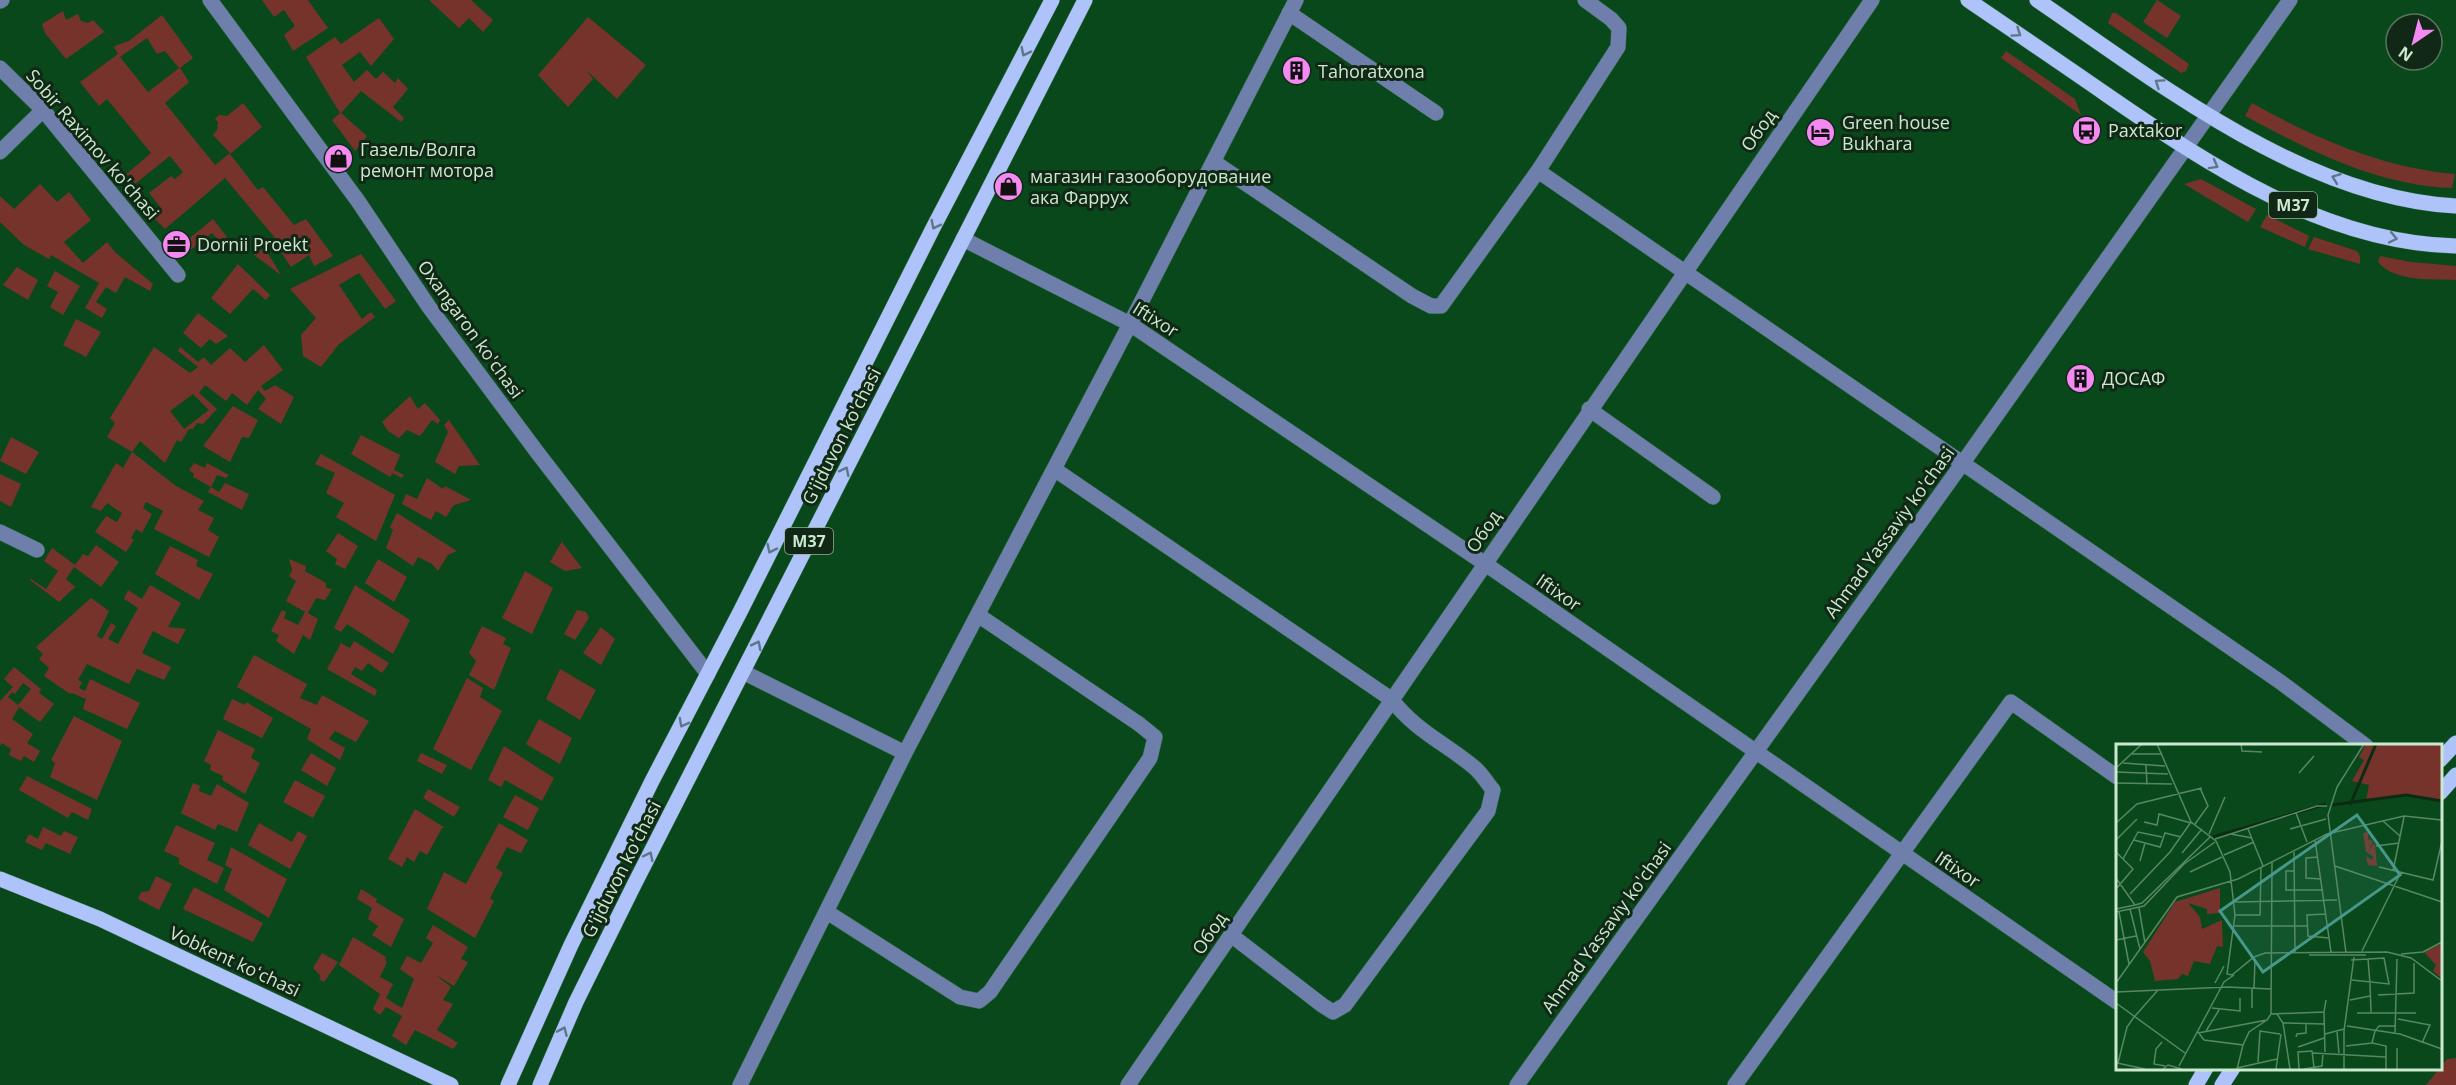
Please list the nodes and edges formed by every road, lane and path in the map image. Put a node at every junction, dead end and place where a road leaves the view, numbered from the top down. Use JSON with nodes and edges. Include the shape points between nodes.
{"nodes":[{"id":1,"x":210,"y":0,"type":"edge"},
{"id":2,"x":1052,"y":0,"type":"edge"},
{"id":3,"x":1085,"y":0,"type":"edge"},
{"id":4,"x":1585,"y":0,"type":"edge"},
{"id":5,"x":1872,"y":0,"type":"edge"},
{"id":6,"x":1968,"y":0,"type":"edge"},
{"id":7,"x":2037,"y":0,"type":"edge"},
{"id":8,"x":2290,"y":0,"type":"edge"},
{"id":9,"x":1292,"y":6,"type":"edge"},
{"id":10,"x":0,"y":68,"type":"edge"},
{"id":11,"x":43,"y":110,"type":"junction"},
{"id":12,"x":1436,"y":113,"type":"dead end"},
{"id":13,"x":2208,"y":115,"type":"junction"},
{"id":14,"x":2185,"y":148,"type":"junction"},
{"id":15,"x":0,"y":152,"type":"edge"},
{"id":16,"x":1214,"y":162,"type":"junction"},
{"id":17,"x":1538,"y":171,"type":"junction"},
{"id":18,"x":2455,"y":205,"type":"edge"},
{"id":19,"x":963,"y":238,"type":"junction"},
{"id":20,"x":2456,"y":246,"type":"edge"},
{"id":21,"x":1684,"y":272,"type":"junction"},
{"id":22,"x":178,"y":275,"type":"dead end"},
{"id":23,"x":1130,"y":324,"type":"junction"},
{"id":24,"x":1589,"y":409,"type":"junction"},
{"id":25,"x":1962,"y":464,"type":"junction"},
{"id":26,"x":1054,"y":470,"type":"junction"},
{"id":27,"x":1713,"y":497,"type":"dead end"},
{"id":28,"x":0,"y":532,"type":"edge"},
{"id":29,"x":37,"y":550,"type":"dead end"},
{"id":30,"x":1484,"y":563,"type":"junction"},
{"id":31,"x":978,"y":615,"type":"junction"},
{"id":32,"x":743,"y":672,"type":"junction"},
{"id":33,"x":708,"y":674,"type":"junction"},
{"id":34,"x":1391,"y":699,"type":"junction"},
{"id":35,"x":2456,"y":743,"type":"edge"},
{"id":36,"x":2363,"y":744,"type":"edge"},
{"id":37,"x":1755,"y":752,"type":"junction"},
{"id":38,"x":905,"y":753,"type":"junction"},
{"id":39,"x":2441,"y":758,"type":"edge"},
{"id":40,"x":2456,"y":775,"type":"edge"},
{"id":41,"x":2116,"y":776,"type":"edge"},
{"id":42,"x":2441,"y":791,"type":"edge"},
{"id":43,"x":1901,"y":854,"type":"junction"},
{"id":44,"x":0,"y":879,"type":"edge"},
{"id":45,"x":827,"y":912,"type":"junction"},
{"id":46,"x":1231,"y":935,"type":"junction"},
{"id":47,"x":2116,"y":1001,"type":"edge"},
{"id":48,"x":2205,"y":1070,"type":"edge"},
{"id":49,"x":2232,"y":1070,"type":"edge"},
{"id":50,"x":451,"y":1085,"type":"edge"},
{"id":51,"x":508,"y":1085,"type":"edge"},
{"id":52,"x":540,"y":1085,"type":"edge"},
{"id":53,"x":740,"y":1085,"type":"edge"},
{"id":54,"x":1128,"y":1085,"type":"edge"},
{"id":55,"x":1517,"y":1085,"type":"edge"},
{"id":56,"x":1735,"y":1085,"type":"edge"},
{"id":57,"x":2196,"y":1085,"type":"edge"},
{"id":58,"x":2222,"y":1085,"type":"edge"}],
"edges":[{"from":1,"to":33,"type":"street","name":"Oxangaron ko'chasi","via":[[358,201],[443,325]]},
{"from":2,"to":33,"type":"main road","name":"G'ijduvon ko'chasi","number":"M37","one_way":true},
{"from":3,"to":19,"type":"main road","name":"G'ijduvon ko'chasi","number":"M37"},
{"from":4,"to":17,"type":"street","via":[[1619,28],[1618,47]]},
{"from":5,"to":21,"type":"street","name":"Обод"},
{"from":6,"to":14,"type":"main road","number":"M37","one_way":true},
{"from":13,"to":7,"type":"main road","number":"M37","one_way":true},
{"from":8,"to":13,"type":"street","name":"Ahmad Yassaviy ko'chasi"},
{"from":9,"to":12,"type":"street"},
{"from":9,"to":16,"type":"street"},
{"from":10,"to":11,"type":"street","name":"Sobir Raximov ko'chasi"},
{"from":11,"to":15,"type":"street"},
{"from":11,"to":22,"type":"street","name":"Sobir Raximov ko'chasi"},
{"from":13,"to":14,"type":"street","name":"Ahmad Yassaviy ko'chasi"},
{"from":18,"to":13,"type":"main road","number":"M37","one_way":true,"via":[[2409,200],[2348,182],[2292,159]]},
{"from":14,"to":20,"type":"main road","number":"M37","one_way":true,"via":[[2270,194],[2348,226],[2416,243]]},
{"from":14,"to":25,"type":"street","name":"Ahmad Yassaviy ko'chasi"},
{"from":16,"to":17,"type":"street","via":[[1431,306],[1441,306]]},
{"from":16,"to":23,"type":"street"},
{"from":17,"to":21,"type":"street"},
{"from":19,"to":23,"type":"street","name":"Iftixor"},
{"from":32,"to":19,"type":"main road","name":"G'ijduvon ko'chasi","number":"M37","one_way":true},
{"from":21,"to":24,"type":"street","name":"Обод"},
{"from":21,"to":25,"type":"street"},
{"from":23,"to":26,"type":"street"},
{"from":23,"to":30,"type":"street","name":"Iftixor"},
{"from":24,"to":27,"type":"street"},
{"from":24,"to":30,"type":"street","name":"Обод"},
{"from":25,"to":36,"type":"street","via":[[2279,681]]},
{"from":25,"to":37,"type":"street","name":"Ahmad Yassaviy ko'chasi"},
{"from":26,"to":31,"type":"street"},
{"from":26,"to":34,"type":"street"},
{"from":28,"to":29,"type":"street"},
{"from":30,"to":34,"type":"street","name":"Обод"},
{"from":30,"to":37,"type":"street","name":"Iftixor"},
{"from":31,"to":38,"type":"street"},
{"from":31,"to":45,"type":"street","via":[[1147,730],[1155,737],[1150,758],[990,992],[979,1001],[960,997]]},
{"from":32,"to":38,"type":"street"},
{"from":52,"to":32,"type":"main road","name":"G'ijduvon ko'chasi","number":"M37","one_way":true,"via":[[633,885]]},
{"from":33,"to":51,"type":"main road","name":"G'ijduvon ko'chasi","number":"M37","one_way":true,"via":[[571,945]]},
{"from":34,"to":46,"type":"street","name":"Обод"},
{"from":34,"to":46,"type":"street","via":[[1424,733],[1476,769],[1492,790],[1488,811],[1346,1005],[1333,1012]]},
{"from":35,"to":39,"type":"main road"},
{"from":37,"to":43,"type":"street","name":"Iftixor"},
{"from":37,"to":55,"type":"street","name":"Ahmad Yassaviy ko'chasi"},
{"from":38,"to":45,"type":"street"},
{"from":40,"to":42,"type":"main road"},
{"from":41,"to":43,"type":"street","via":[[2011,702]]},
{"from":43,"to":47,"type":"street","name":"Iftixor"},
{"from":43,"to":56,"type":"street"},
{"from":44,"to":50,"type":"main road","name":"Vobkent koʻchasi","via":[[100,919]]},
{"from":45,"to":53,"type":"street"},
{"from":46,"to":54,"type":"street","name":"Обод"},
{"from":48,"to":57,"type":"main road"},
{"from":49,"to":58,"type":"main road"}]}
